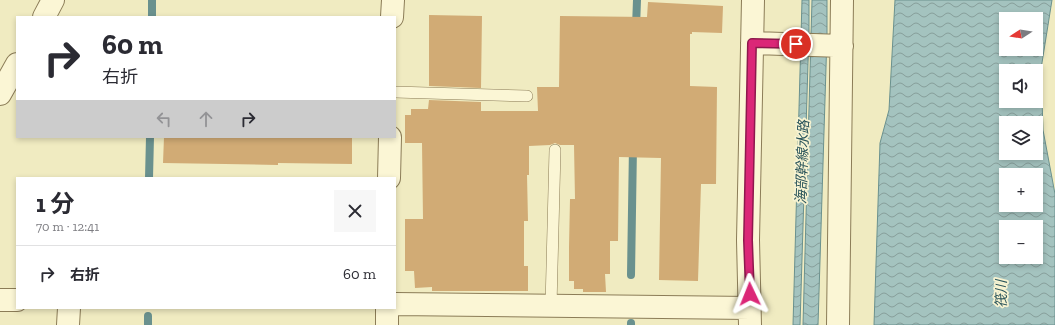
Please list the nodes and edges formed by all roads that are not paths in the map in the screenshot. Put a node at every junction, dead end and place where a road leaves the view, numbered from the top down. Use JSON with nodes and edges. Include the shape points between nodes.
{"nodes":[{"id":1,"x":53,"y":0,"type":"edge"},
{"id":2,"x":393,"y":0,"type":"edge"},
{"id":3,"x":753,"y":0,"type":"edge"},
{"id":4,"x":842,"y":0,"type":"edge"},
{"id":5,"x":45,"y":16,"type":"edge"},
{"id":6,"x":392,"y":16,"type":"edge"},
{"id":7,"x":752,"y":43,"type":"junction"},
{"id":8,"x":837,"y":46,"type":"junction"},
{"id":9,"x":16,"y":66,"type":"edge"},
{"id":10,"x":396,"y":92,"type":"edge"},
{"id":11,"x":0,"y":94,"type":"edge"},
{"id":12,"x":527,"y":96,"type":"dead end"},
{"id":13,"x":390,"y":138,"type":"edge"},
{"id":14,"x":555,"y":150,"type":"dead end"},
{"id":15,"x":389,"y":177,"type":"edge"},
{"id":16,"x":0,"y":300,"type":"edge"},
{"id":17,"x":16,"y":300,"type":"edge"},
{"id":18,"x":396,"y":304,"type":"edge"},
{"id":19,"x":551,"y":306,"type":"junction"},
{"id":20,"x":69,"y":309,"type":"edge"},
{"id":21,"x":387,"y":309,"type":"edge"},
{"id":22,"x":750,"y":317,"type":"edge"},
{"id":23,"x":68,"y":325,"type":"edge"},
{"id":24,"x":387,"y":325,"type":"edge"},
{"id":25,"x":838,"y":325,"type":"edge"}],
"edges":[{"from":1,"to":5,"type":"street"},
{"from":2,"to":6,"type":"street"},
{"from":3,"to":7,"type":"street"},
{"from":4,"to":8,"type":"street"},
{"from":7,"to":8,"type":"street"},
{"from":7,"to":22,"type":"street","via":[[748,240]]},
{"from":8,"to":25,"type":"street"},
{"from":9,"to":11,"type":"street"},
{"from":10,"to":12,"type":"lane"},
{"from":13,"to":15,"type":"street"},
{"from":14,"to":19,"type":"lane"},
{"from":16,"to":17,"type":"street"},
{"from":18,"to":19,"type":"street"},
{"from":19,"to":22,"type":"street"},
{"from":20,"to":23,"type":"street"},
{"from":21,"to":24,"type":"street"}]}
